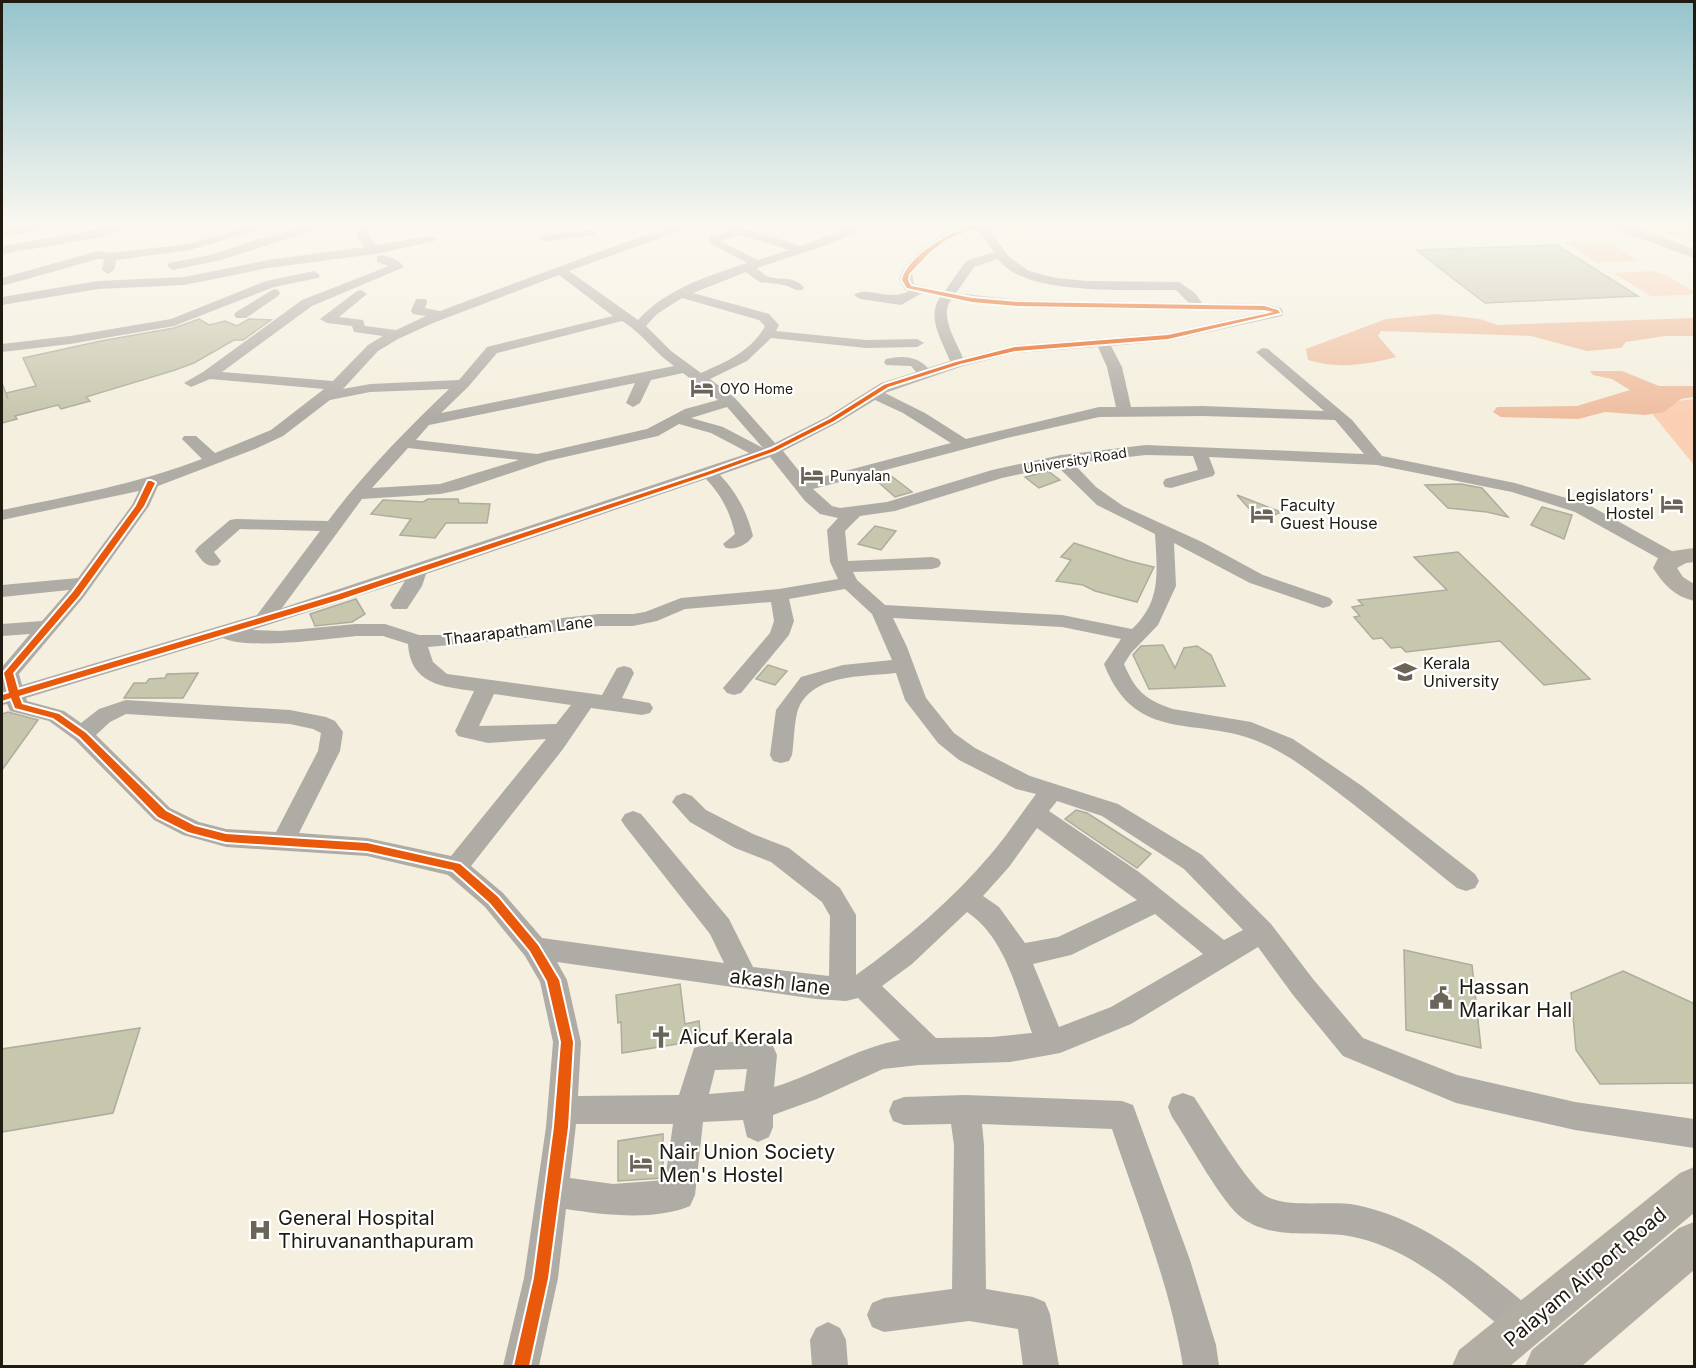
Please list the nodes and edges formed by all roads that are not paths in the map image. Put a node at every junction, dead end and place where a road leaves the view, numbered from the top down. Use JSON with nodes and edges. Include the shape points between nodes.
{"nodes":[{"id":1,"x":65,"y":290,"type":"edge"},
{"id":2,"x":255,"y":290,"type":"edge"},
{"id":3,"x":280,"y":290,"type":"edge"},
{"id":4,"x":340,"y":290,"type":"edge"},
{"id":5,"x":512,"y":290,"type":"edge"},
{"id":6,"x":587,"y":290,"type":"edge"},
{"id":7,"x":693,"y":290,"type":"edge"},
{"id":8,"x":919,"y":290,"type":"joint"},
{"id":9,"x":953,"y":290,"type":"edge"},
{"id":10,"x":1184,"y":290,"type":"edge"},
{"id":11,"x":361,"y":294,"type":"dead end"},
{"id":12,"x":682,"y":294,"type":"junction"},
{"id":13,"x":448,"y":295,"type":"dead end"},
{"id":14,"x":860,"y":295,"type":"dead end"},
{"id":15,"x":948,"y":297,"type":"junction"},
{"id":16,"x":2,"y":301,"type":"edge"},
{"id":17,"x":421,"y":302,"type":"dead end"},
{"id":18,"x":470,"y":306,"type":"junction"},
{"id":19,"x":1199,"y":308,"type":"junction"},
{"id":20,"x":241,"y":315,"type":"dead end"},
{"id":21,"x":442,"y":315,"type":"junction"},
{"id":22,"x":622,"y":316,"type":"junction"},
{"id":23,"x":639,"y":326,"type":"junction"},
{"id":24,"x":397,"y":334,"type":"junction"},
{"id":25,"x":769,"y":334,"type":"junction"},
{"id":26,"x":1101,"y":342,"type":"junction"},
{"id":27,"x":917,"y":343,"type":"dead end"},
{"id":28,"x":2,"y":348,"type":"edge"},
{"id":29,"x":1263,"y":352,"type":"dead end"},
{"id":30,"x":891,"y":362,"type":"dead end"},
{"id":31,"x":958,"y":363,"type":"junction"},
{"id":32,"x":687,"y":368,"type":"junction"},
{"id":33,"x":925,"y":373,"type":"junction"},
{"id":34,"x":208,"y":375,"type":"junction"},
{"id":35,"x":646,"y":375,"type":"junction"},
{"id":36,"x":701,"y":378,"type":"junction"},
{"id":37,"x":191,"y":383,"type":"dead end"},
{"id":38,"x":463,"y":384,"type":"junction"},
{"id":39,"x":331,"y":391,"type":"junction"},
{"id":40,"x":556,"y":393,"type":"junction"},
{"id":41,"x":873,"y":394,"type":"junction"},
{"id":42,"x":730,"y":401,"type":"junction"},
{"id":43,"x":583,"y":403,"type":"dead end"},
{"id":44,"x":633,"y":403,"type":"dead end"},
{"id":45,"x":1125,"y":412,"type":"junction"},
{"id":46,"x":1338,"y":416,"type":"junction"},
{"id":47,"x":678,"y":419,"type":"junction"},
{"id":48,"x":424,"y":421,"type":"junction"},
{"id":49,"x":190,"y":439,"type":"dead end"},
{"id":50,"x":403,"y":443,"type":"junction"},
{"id":51,"x":964,"y":445,"type":"junction"},
{"id":52,"x":1198,"y":451,"type":"junction"},
{"id":53,"x":768,"y":452,"type":"junction"},
{"id":54,"x":543,"y":457,"type":"junction"},
{"id":55,"x":213,"y":460,"type":"junction"},
{"id":56,"x":1061,"y":460,"type":"junction"},
{"id":57,"x":1377,"y":460,"type":"junction"},
{"id":58,"x":709,"y":473,"type":"junction"},
{"id":59,"x":151,"y":483,"type":"junction"},
{"id":60,"x":1171,"y":483,"type":"dead end"},
{"id":61,"x":802,"y":487,"type":"junction"},
{"id":62,"x":357,"y":494,"type":"junction"},
{"id":63,"x":2,"y":515,"type":"edge"},
{"id":64,"x":831,"y":520,"type":"junction"},
{"id":65,"x":334,"y":526,"type":"junction"},
{"id":66,"x":1164,"y":533,"type":"junction"},
{"id":67,"x":732,"y":544,"type":"dead end"},
{"id":68,"x":1683,"y":557,"type":"edge"},
{"id":69,"x":212,"y":561,"type":"dead end"},
{"id":70,"x":932,"y":563,"type":"dead end"},
{"id":71,"x":418,"y":572,"type":"junction"},
{"id":72,"x":845,"y":575,"type":"junction"},
{"id":73,"x":84,"y":583,"type":"junction"},
{"id":74,"x":2,"y":591,"type":"edge"},
{"id":75,"x":779,"y":595,"type":"junction"},
{"id":76,"x":1694,"y":595,"type":"edge"},
{"id":77,"x":1323,"y":602,"type":"dead end"},
{"id":78,"x":400,"y":605,"type":"dead end"},
{"id":79,"x":880,"y":611,"type":"junction"},
{"id":80,"x":264,"y":619,"type":"junction"},
{"id":81,"x":47,"y":627,"type":"junction"},
{"id":82,"x":2,"y":630,"type":"edge"},
{"id":83,"x":221,"y":634,"type":"junction"},
{"id":84,"x":1136,"y":636,"type":"junction"},
{"id":85,"x":418,"y":641,"type":"junction"},
{"id":86,"x":902,"y":666,"type":"junction"},
{"id":87,"x":624,"y":673,"type":"dead end"},
{"id":88,"x":488,"y":685,"type":"junction"},
{"id":89,"x":734,"y":688,"type":"dead end"},
{"id":90,"x":8,"y":697,"type":"edge"},
{"id":91,"x":598,"y":700,"type":"junction"},
{"id":92,"x":642,"y":708,"type":"dead end"},
{"id":93,"x":562,"y":731,"type":"junction"},
{"id":94,"x":83,"y":735,"type":"junction"},
{"id":95,"x":781,"y":755,"type":"dead end"},
{"id":96,"x":1052,"y":790,"type":"junction"},
{"id":97,"x":684,"y":802,"type":"dead end"},
{"id":98,"x":1035,"y":814,"type":"junction"},
{"id":99,"x":633,"y":820,"type":"dead end"},
{"id":100,"x":282,"y":843,"type":"junction"},
{"id":101,"x":456,"y":867,"type":"junction"},
{"id":102,"x":1466,"y":880,"type":"dead end"},
{"id":103,"x":966,"y":898,"type":"junction"},
{"id":104,"x":1159,"y":901,"type":"junction"},
{"id":105,"x":1262,"y":932,"type":"junction"},
{"id":106,"x":534,"y":948,"type":"junction"},
{"id":107,"x":1222,"y":954,"type":"junction"},
{"id":108,"x":1017,"y":956,"type":"junction"},
{"id":109,"x":744,"y":977,"type":"junction"},
{"id":110,"x":852,"y":987,"type":"junction"},
{"id":111,"x":1050,"y":1042,"type":"junction"},
{"id":112,"x":932,"y":1052,"type":"junction"},
{"id":113,"x":1183,"y":1107,"type":"dead end"},
{"id":114,"x":965,"y":1108,"type":"junction"},
{"id":115,"x":690,"y":1109,"type":"junction"},
{"id":116,"x":562,"y":1110,"type":"junction"},
{"id":117,"x":904,"y":1111,"type":"dead end"},
{"id":118,"x":757,"y":1116,"type":"junction"},
{"id":119,"x":1695,"y":1134,"type":"edge"},
{"id":120,"x":1695,"y":1186,"type":"edge"},
{"id":121,"x":552,"y":1191,"type":"junction"},
{"id":122,"x":1695,"y":1243,"type":"edge"},
{"id":123,"x":969,"y":1304,"type":"junction"},
{"id":124,"x":884,"y":1315,"type":"dead end"},
{"id":125,"x":1526,"y":1326,"type":"junction"},
{"id":126,"x":521,"y":1366,"type":"edge"},
{"id":127,"x":1041,"y":1366,"type":"edge"},
{"id":128,"x":1201,"y":1366,"type":"edge"},
{"id":129,"x":1475,"y":1366,"type":"edge"},
{"id":130,"x":1548,"y":1366,"type":"edge"}],
"edges":[{"from":1,"to":16,"type":"street"},
{"from":2,"to":28,"type":"street","via":[[174,321]]},
{"from":3,"to":20,"type":"street"},
{"from":4,"to":34,"type":"street","via":[[307,303]]},
{"from":5,"to":18,"type":"street"},
{"from":6,"to":22,"type":"street"},
{"from":7,"to":12,"type":"street"},
{"from":8,"to":14,"type":"street","via":[[902,301]]},
{"from":8,"to":15,"type":"street"},
{"from":9,"to":15,"type":"street"},
{"from":10,"to":19,"type":"street"},
{"from":11,"to":24,"type":"street","via":[[327,319],[358,323],[359,329]]},
{"from":12,"to":23,"type":"street","via":[[653,309]]},
{"from":12,"to":25,"type":"street","via":[[764,317],[772,325]]},
{"from":13,"to":18,"type":"street","via":[[451,302]]},
{"from":15,"to":19,"type":"street","via":[[1019,304]]},
{"from":15,"to":31,"type":"street","via":[[940,305],[940,315]]},
{"from":17,"to":21,"type":"street","via":[[418,311]]},
{"from":18,"to":21,"type":"street"},
{"from":19,"to":26,"type":"street","via":[[1269,308],[1277,313],[1168,337]]},
{"from":21,"to":24,"type":"street"},
{"from":22,"to":23,"type":"street"},
{"from":22,"to":38,"type":"street","via":[[492,350]]},
{"from":23,"to":32,"type":"street","via":[[666,354]]},
{"from":24,"to":39,"type":"street","via":[[373,348]]},
{"from":25,"to":27,"type":"street","via":[[866,344]]},
{"from":25,"to":36,"type":"street","via":[[746,356]]},
{"from":26,"to":31,"type":"street","via":[[1015,349]]},
{"from":26,"to":45,"type":"street","via":[[1114,364]]},
{"from":29,"to":46,"type":"street"},
{"from":30,"to":33,"type":"street","via":[[915,362]]},
{"from":31,"to":33,"type":"street"},
{"from":32,"to":35,"type":"street"},
{"from":32,"to":36,"type":"street"},
{"from":33,"to":41,"type":"street"},
{"from":34,"to":37,"type":"street"},
{"from":34,"to":39,"type":"street"},
{"from":35,"to":40,"type":"street"},
{"from":35,"to":44,"type":"street"},
{"from":36,"to":42,"type":"street"},
{"from":38,"to":39,"type":"street"},
{"from":38,"to":48,"type":"street"},
{"from":39,"to":55,"type":"street","via":[[277,433]]},
{"from":40,"to":43,"type":"street"},
{"from":40,"to":48,"type":"street"},
{"from":41,"to":51,"type":"street","via":[[930,421]]},
{"from":41,"to":53,"type":"street"},
{"from":42,"to":47,"type":"street"},
{"from":42,"to":53,"type":"street"},
{"from":45,"to":46,"type":"street"},
{"from":45,"to":51,"type":"street","via":[[1083,415]]},
{"from":46,"to":57,"type":"street"},
{"from":47,"to":53,"type":"street","via":[[717,430]]},
{"from":47,"to":54,"type":"street","via":[[631,439]]},
{"from":48,"to":50,"type":"street"},
{"from":49,"to":55,"type":"street"},
{"from":50,"to":54,"type":"street"},
{"from":50,"to":62,"type":"street"},
{"from":51,"to":61,"type":"street"},
{"from":52,"to":56,"type":"street","name":"University Road","via":[[1146,450]]},
{"from":52,"to":57,"type":"street","name":"University Road"},
{"from":52,"to":60,"type":"street","via":[[1207,473]]},
{"from":53,"to":58,"type":"street"},
{"from":53,"to":61,"type":"street"},
{"from":54,"to":62,"type":"street","via":[[440,489]]},
{"from":55,"to":59,"type":"street"},
{"from":56,"to":64,"type":"street","name":"University Road"},
{"from":56,"to":66,"type":"street","via":[[1095,497],[1117,512]]},
{"from":57,"to":68,"type":"street","name":"University Road","via":[[1497,484],[1581,508]]},
{"from":58,"to":67,"type":"street","via":[[727,491],[739,515],[744,536]]},
{"from":58,"to":71,"type":"street"},
{"from":59,"to":63,"type":"street"},
{"from":59,"to":73,"type":"street","via":[[140,506]]},
{"from":61,"to":64,"type":"street"},
{"from":62,"to":65,"type":"street"},
{"from":64,"to":72,"type":"street"},
{"from":65,"to":69,"type":"street","via":[[237,524],[204,551]]},
{"from":65,"to":80,"type":"street"},
{"from":66,"to":77,"type":"street","via":[[1267,583]]},
{"from":66,"to":84,"type":"street","via":[[1167,586],[1148,625]]},
{"from":68,"to":76,"type":"main road","via":[[1666,563],[1665,568],[1674,582]]},
{"from":70,"to":72,"type":"street","name":"Thaarapatham Lane"},
{"from":71,"to":78,"type":"street"},
{"from":71,"to":80,"type":"street"},
{"from":72,"to":75,"type":"street","name":"Thaarapatham Lane"},
{"from":72,"to":79,"type":"street"},
{"from":73,"to":74,"type":"street"},
{"from":73,"to":81,"type":"street"},
{"from":75,"to":85,"type":"street","name":"Thaarapatham Lane","via":[[681,604],[633,620],[599,620],[475,638]]},
{"from":75,"to":89,"type":"street","via":[[784,621],[778,634]]},
{"from":79,"to":84,"type":"street","via":[[1062,621]]},
{"from":79,"to":86,"type":"street"},
{"from":80,"to":83,"type":"street"},
{"from":81,"to":82,"type":"street"},
{"from":81,"to":90,"type":"street","via":[[8,673]]},
{"from":83,"to":85,"type":"street","name":"Thaarapatham Lane","via":[[280,637],[385,630]]},
{"from":83,"to":90,"type":"street"},
{"from":84,"to":102,"type":"street","via":[[1114,664],[1118,680],[1128,694],[1146,708],[1189,720],[1249,729],[1278,740],[1351,790]]},
{"from":85,"to":88,"type":"street","via":[[417,650],[429,673],[442,680]]},
{"from":86,"to":95,"type":"street","via":[[843,672],[808,682],[787,710]]},
{"from":86,"to":96,"type":"street","via":[[916,700],[946,738],[967,754],[1024,783]]},
{"from":87,"to":91,"type":"street"},
{"from":88,"to":91,"type":"street"},
{"from":88,"to":93,"type":"street","via":[[466,731],[488,735]]},
{"from":90,"to":94,"type":"street","via":[[18,705],[56,716]]},
{"from":91,"to":92,"type":"street"},
{"from":91,"to":93,"type":"street"},
{"from":93,"to":101,"type":"street"},
{"from":94,"to":100,"type":"street","via":[[162,814],[192,829],[226,838]]},
{"from":94,"to":100,"type":"street","via":[[96,720],[126,707],[290,717],[327,726],[332,732],[328,751]]},
{"from":96,"to":98,"type":"street"},
{"from":96,"to":105,"type":"street","via":[[1110,810],[1193,862]]},
{"from":97,"to":110,"type":"street","via":[[698,816],[780,855],[831,895],[843,915]]},
{"from":98,"to":103,"type":"street"},
{"from":98,"to":104,"type":"street"},
{"from":99,"to":109,"type":"street","via":[[720,927]]},
{"from":100,"to":101,"type":"street","via":[[367,847]]},
{"from":101,"to":106,"type":"street","via":[[494,900]]},
{"from":103,"to":108,"type":"street","via":[[990,914]]},
{"from":103,"to":110,"type":"street","via":[[903,956]]},
{"from":104,"to":107,"type":"street"},
{"from":104,"to":108,"type":"street","via":[[1062,947]]},
{"from":105,"to":107,"type":"street"},
{"from":105,"to":119,"type":"street","via":[[1353,1047],[1456,1089],[1575,1116]]},
{"from":106,"to":109,"type":"street","name":"akash lane"},
{"from":106,"to":116,"type":"street","via":[[553,980],[567,1042]]},
{"from":107,"to":111,"type":"street","via":[[1140,1006],[1092,1029]]},
{"from":108,"to":111,"type":"street"},
{"from":109,"to":110,"type":"street","name":"akash lane"},
{"from":110,"to":112,"type":"street"},
{"from":111,"to":112,"type":"street","via":[[998,1051]]},
{"from":112,"to":118,"type":"street","via":[[884,1055],[863,1061]]},
{"from":113,"to":125,"type":"street","via":[[1255,1208],[1268,1214],[1358,1221],[1390,1233],[1446,1262]]},
{"from":114,"to":117,"type":"street"},
{"from":114,"to":123,"type":"street","via":[[969,1145]]},
{"from":114,"to":128,"type":"street","via":[[1122,1115],[1173,1260]]},
{"from":115,"to":116,"type":"street"},
{"from":115,"to":118,"type":"street"},
{"from":115,"to":118,"type":"street","via":[[704,1057],[763,1055]]},
{"from":115,"to":121,"type":"street","via":[[679,1195],[613,1200]]},
{"from":116,"to":121,"type":"street"},
{"from":120,"to":125,"type":"main road","name":"Palayam Airport Road"},
{"from":121,"to":126,"type":"street","via":[[541,1278]]},
{"from":122,"to":130,"type":"main road"},
{"from":123,"to":124,"type":"street"},
{"from":123,"to":127,"type":"street","via":[[1033,1314]]},
{"from":125,"to":129,"type":"main road","name":"Palayam Airport Road"}]}
